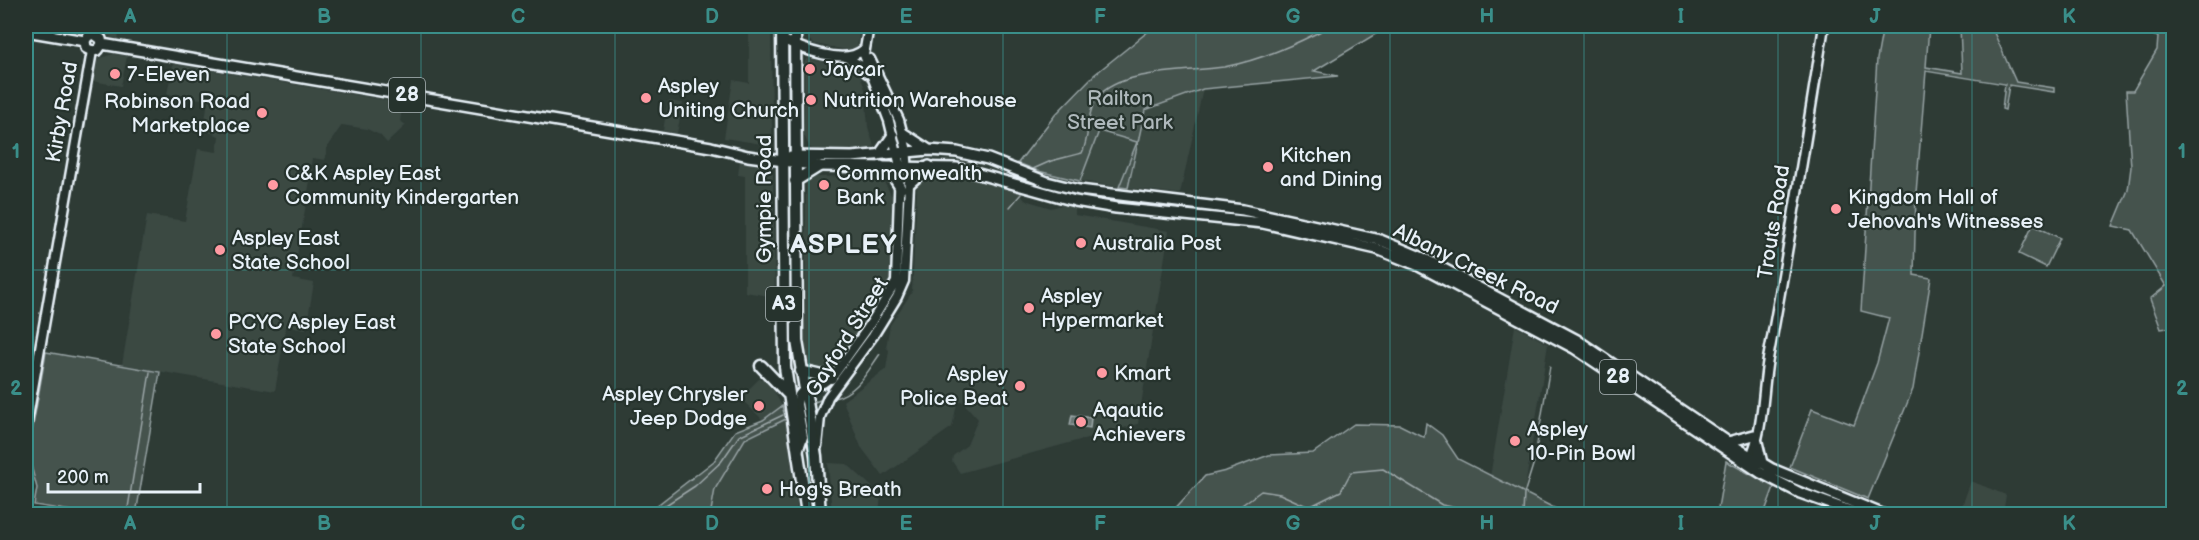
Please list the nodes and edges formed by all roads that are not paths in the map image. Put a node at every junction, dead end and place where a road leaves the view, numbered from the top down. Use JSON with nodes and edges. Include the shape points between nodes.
{"nodes":[{"id":1,"x":782,"y":26,"type":"edge"},
{"id":2,"x":795,"y":26,"type":"edge"},
{"id":3,"x":868,"y":26,"type":"edge"},
{"id":4,"x":1824,"y":26,"type":"edge"},
{"id":5,"x":94,"y":30,"type":"edge"},
{"id":6,"x":26,"y":31,"type":"edge"},
{"id":7,"x":782,"y":39,"type":"junction"},
{"id":8,"x":866,"y":39,"type":"junction"},
{"id":9,"x":85,"y":41,"type":"junction"},
{"id":10,"x":102,"y":44,"type":"junction"},
{"id":11,"x":795,"y":45,"type":"junction"},
{"id":12,"x":863,"y":50,"type":"junction"},
{"id":13,"x":92,"y":51,"type":"junction"},
{"id":14,"x":845,"y":57,"type":"junction"},
{"id":15,"x":870,"y":76,"type":"junction"},
{"id":16,"x":903,"y":133,"type":"junction"},
{"id":17,"x":893,"y":135,"type":"junction"},
{"id":18,"x":929,"y":150,"type":"junction"},
{"id":19,"x":902,"y":152,"type":"junction"},
{"id":20,"x":879,"y":155,"type":"junction"},
{"id":21,"x":783,"y":158,"type":"junction"},
{"id":22,"x":795,"y":160,"type":"junction"},
{"id":23,"x":819,"y":166,"type":"junction"},
{"id":24,"x":881,"y":166,"type":"junction"},
{"id":25,"x":904,"y":166,"type":"junction"},
{"id":26,"x":929,"y":166,"type":"junction"},
{"id":27,"x":795,"y":181,"type":"junction"},
{"id":28,"x":909,"y":184,"type":"junction"},
{"id":29,"x":901,"y":189,"type":"junction"},
{"id":30,"x":761,"y":366,"type":"dead end"},
{"id":31,"x":801,"y":371,"type":"junction"},
{"id":32,"x":831,"y":378,"type":"junction"},
{"id":33,"x":804,"y":389,"type":"junction"},
{"id":34,"x":788,"y":394,"type":"junction"},
{"id":35,"x":26,"y":428,"type":"edge"},
{"id":36,"x":1756,"y":439,"type":"junction"},
{"id":37,"x":1728,"y":442,"type":"junction"},
{"id":38,"x":798,"y":451,"type":"junction"},
{"id":39,"x":816,"y":456,"type":"junction"},
{"id":40,"x":1746,"y":459,"type":"junction"},
{"id":41,"x":1762,"y":463,"type":"junction"},
{"id":42,"x":807,"y":514,"type":"edge"},
{"id":43,"x":820,"y":514,"type":"edge"},
{"id":44,"x":1858,"y":514,"type":"edge"},
{"id":45,"x":1882,"y":514,"type":"edge"}],
"edges":[{"from":1,"to":7,"type":"highway","name":"Gympie Road","number":"A3"},
{"from":2,"to":11,"type":"highway","name":"Gympie Road","number":"A3"},
{"from":3,"to":8,"type":"main road"},
{"from":4,"to":36,"type":"main road","name":"Trouts Road"},
{"from":5,"to":9,"type":"main road"},
{"from":5,"to":10,"type":"main road"},
{"from":6,"to":9,"type":"main road"},
{"from":7,"to":11,"type":"main road"},
{"from":7,"to":21,"type":"highway","name":"Gympie Road","number":"A3"},
{"from":8,"to":12,"type":"main road"},
{"from":8,"to":16,"type":"main road","via":[[869,56]]},
{"from":9,"to":13,"type":"main road","via":[[86,48]]},
{"from":10,"to":13,"type":"main road"},
{"from":10,"to":21,"type":"main road","number":"28"},
{"from":11,"to":14,"type":"main road"},
{"from":11,"to":22,"type":"highway","name":"Gympie Road","number":"A3"},
{"from":12,"to":14,"type":"main road","via":[[857,56]]},
{"from":12,"to":15,"type":"main road"},
{"from":13,"to":35,"type":"main road","name":"Kirby Road"},
{"from":14,"to":15,"type":"main road"},
{"from":15,"to":17,"type":"main road"},
{"from":16,"to":18,"type":"main road"},
{"from":16,"to":19,"type":"main road"},
{"from":17,"to":19,"type":"main road"},
{"from":17,"to":20,"type":"main road"},
{"from":18,"to":19,"type":"main road","name":"Albany Creek Road","number":"28"},
{"from":18,"to":37,"type":"main road","name":"Albany Creek Road","number":"28","via":[[975,155],[1079,190],[1252,212],[1395,246],[1577,340]]},
{"from":19,"to":20,"type":"main road","number":"28"},
{"from":19,"to":25,"type":"main road"},
{"from":20,"to":22,"type":"main road","number":"28"},
{"from":21,"to":22,"type":"main road","number":"28"},
{"from":21,"to":34,"type":"highway","name":"Gympie Road","number":"A3","via":[[784,354]]},
{"from":22,"to":23,"type":"main road","number":"28"},
{"from":22,"to":27,"type":"highway","name":"Gympie Road","number":"A3"},
{"from":23,"to":24,"type":"main road","number":"28"},
{"from":23,"to":27,"type":"highway"},
{"from":24,"to":25,"type":"main road","number":"28"},
{"from":24,"to":29,"type":"main road"},
{"from":25,"to":26,"type":"main road","name":"Albany Creek Road","number":"28"},
{"from":25,"to":28,"type":"main road","name":"Gayford Street"},
{"from":25,"to":29,"type":"main road","name":"Gayford Street"},
{"from":26,"to":28,"type":"main road"},
{"from":26,"to":40,"type":"main road","name":"Albany Creek Road","number":"28","via":[[976,172],[1075,201],[1263,223],[1386,252],[1574,348]]},
{"from":27,"to":31,"type":"highway","name":"Gympie Road","number":"A3","via":[[796,328]]},
{"from":28,"to":39,"type":"main road","name":"Gayford Street","via":[[903,286],[873,336],[828,397],[820,420]]},
{"from":29,"to":32,"type":"main road","name":"Gayford Street","via":[[894,286]]},
{"from":30,"to":34,"type":"highway"},
{"from":31,"to":32,"type":"highway"},
{"from":31,"to":33,"type":"highway","name":"Gympie Road","number":"A3"},
{"from":32,"to":33,"type":"main road","name":"Gayford Street"},
{"from":33,"to":38,"type":"main road","name":"Gayford Street","via":[[797,399],[803,437]]},
{"from":33,"to":39,"type":"highway","name":"Gympie Road","number":"A3"},
{"from":34,"to":38,"type":"highway","name":"Gympie Road","number":"A3"},
{"from":36,"to":37,"type":"main road"},
{"from":36,"to":40,"type":"main road","name":"Trouts Road"},
{"from":36,"to":41,"type":"main road"},
{"from":37,"to":40,"type":"main road","name":"Albany Creek Road","number":"28"},
{"from":38,"to":42,"type":"highway","name":"Gympie Road","number":"A3"},
{"from":39,"to":43,"type":"highway","name":"Gympie Road","number":"A3"},
{"from":40,"to":41,"type":"main road","name":"Albany Creek Road","number":"28"},
{"from":40,"to":44,"type":"main road","name":"Albany Creek Road","number":"28","via":[[1800,493]]},
{"from":41,"to":45,"type":"main road","name":"Albany Creek Road","number":"28","via":[[1803,484]]}]}
